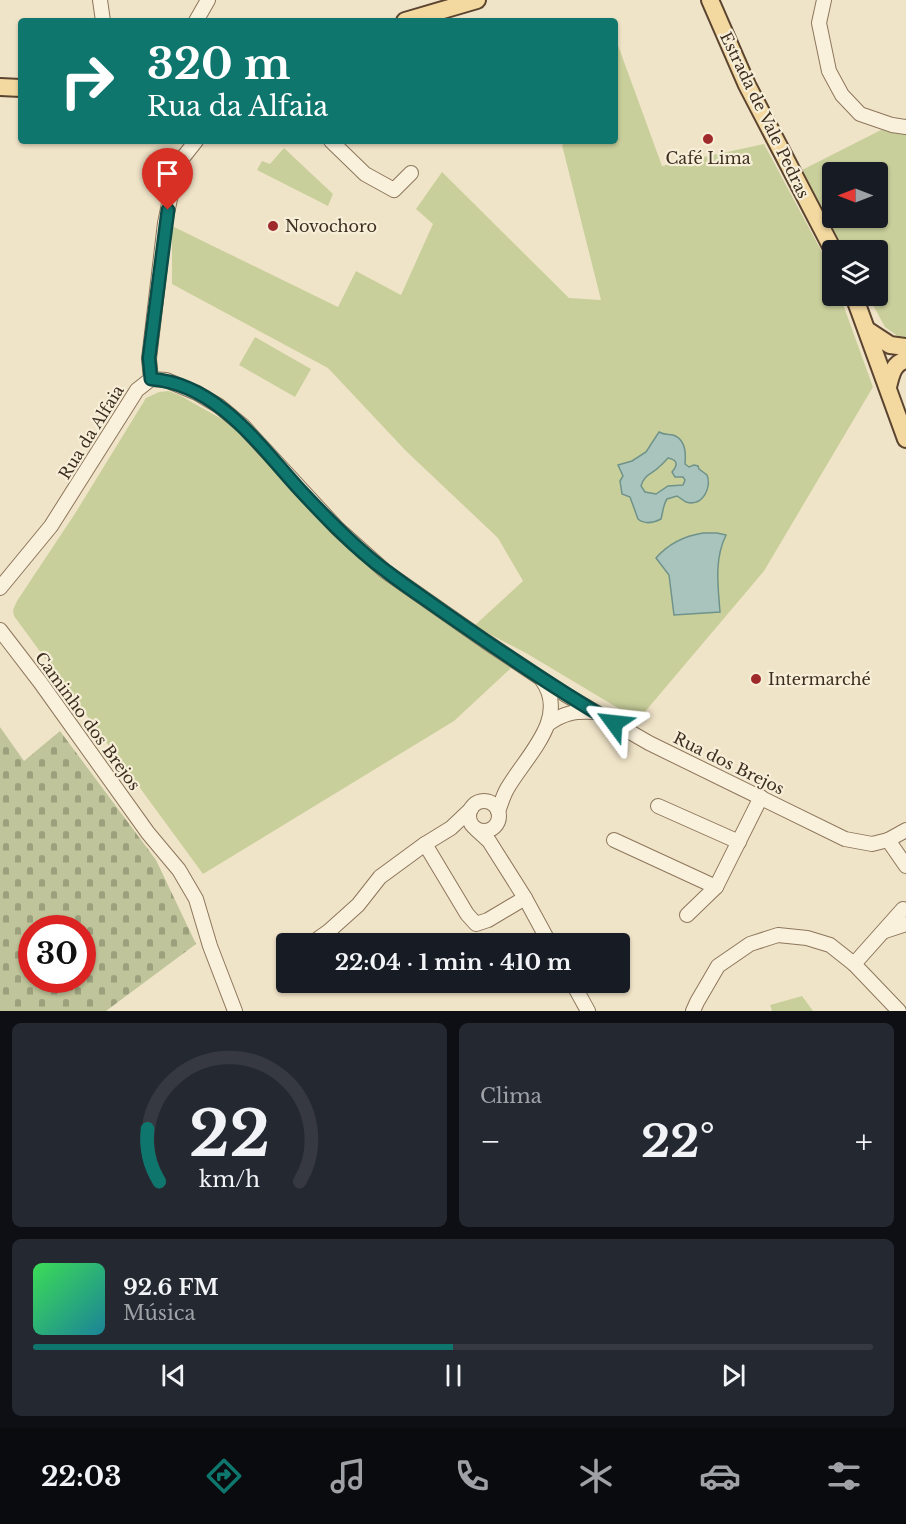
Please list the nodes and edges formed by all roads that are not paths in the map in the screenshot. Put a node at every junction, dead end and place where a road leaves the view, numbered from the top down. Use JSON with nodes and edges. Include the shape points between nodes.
{"nodes":[{"id":1,"x":100,"y":0,"type":"edge"},
{"id":2,"x":208,"y":0,"type":"edge"},
{"id":3,"x":477,"y":0,"type":"edge"},
{"id":4,"x":824,"y":0,"type":"edge"},
{"id":5,"x":713,"y":3,"type":"edge"},
{"id":6,"x":103,"y":18,"type":"edge"},
{"id":7,"x":198,"y":18,"type":"edge"},
{"id":8,"x":415,"y":18,"type":"edge"},
{"id":9,"x":0,"y":87,"type":"edge"},
{"id":10,"x":18,"y":88,"type":"edge"},
{"id":11,"x":906,"y":127,"type":"edge"},
{"id":12,"x":194,"y":144,"type":"edge"},
{"id":13,"x":334,"y":144,"type":"edge"},
{"id":14,"x":411,"y":173,"type":"dead end"},
{"id":15,"x":828,"y":240,"type":"edge"},
{"id":16,"x":858,"y":306,"type":"edge"},
{"id":17,"x":867,"y":330,"type":"junction"},
{"id":18,"x":906,"y":347,"type":"edge"},
{"id":19,"x":906,"y":360,"type":"edge"},
{"id":20,"x":151,"y":379,"type":"junction"},
{"id":21,"x":888,"y":387,"type":"junction"},
{"id":22,"x":906,"y":439,"type":"edge"},
{"id":23,"x":0,"y":588,"type":"edge"},
{"id":24,"x":0,"y":630,"type":"edge"},
{"id":25,"x":539,"y":676,"type":"junction"},
{"id":26,"x":566,"y":695,"type":"junction"},
{"id":27,"x":556,"y":713,"type":"junction"},
{"id":28,"x":597,"y":713,"type":"junction"},
{"id":29,"x":526,"y":761,"type":"junction"},
{"id":30,"x":761,"y":797,"type":"junction"},
{"id":31,"x":475,"y":805,"type":"junction"},
{"id":32,"x":658,"y":806,"type":"dead end"},
{"id":33,"x":498,"y":818,"type":"junction"},
{"id":34,"x":476,"y":830,"type":"junction"},
{"id":35,"x":906,"y":830,"type":"edge"},
{"id":36,"x":614,"y":840,"type":"dead end"},
{"id":37,"x":888,"y":840,"type":"junction"},
{"id":38,"x":739,"y":842,"type":"junction"},
{"id":39,"x":425,"y":844,"type":"junction"},
{"id":40,"x":504,"y":864,"type":"junction"},
{"id":41,"x":906,"y":866,"type":"edge"},
{"id":42,"x":716,"y":887,"type":"junction"},
{"id":43,"x":525,"y":898,"type":"junction"},
{"id":44,"x":905,"y":910,"type":"edge"},
{"id":45,"x":687,"y":915,"type":"dead end"},
{"id":46,"x":906,"y":924,"type":"edge"},
{"id":47,"x":885,"y":931,"type":"junction"},
{"id":48,"x":326,"y":933,"type":"edge"},
{"id":49,"x":544,"y":933,"type":"edge"},
{"id":50,"x":854,"y":964,"type":"junction"},
{"id":51,"x":578,"y":993,"type":"edge"},
{"id":52,"x":235,"y":1011,"type":"edge"},
{"id":53,"x":588,"y":1011,"type":"edge"},
{"id":54,"x":693,"y":1011,"type":"edge"},
{"id":55,"x":899,"y":1011,"type":"edge"}],
"edges":[{"from":1,"to":6,"type":"street"},
{"from":2,"to":7,"type":"street"},
{"from":3,"to":8,"type":"main road"},
{"from":4,"to":11,"type":"street","via":[[819,23],[829,70],[842,95],[860,114]]},
{"from":5,"to":15,"type":"main road","name":"Estrada de Vale Pedras","via":[[747,86]]},
{"from":9,"to":10,"type":"main road"},
{"from":12,"to":20,"type":"street","via":[[177,165],[165,223],[149,358]]},
{"from":13,"to":14,"type":"street","via":[[365,174],[394,190]]},
{"from":16,"to":17,"type":"main road"},
{"from":17,"to":18,"type":"main road","via":[[890,345]]},
{"from":17,"to":21,"type":"main road"},
{"from":19,"to":21,"type":"main road","via":[[893,369]]},
{"from":20,"to":23,"type":"street","name":"Rua da Alfaia","via":[[137,390],[51,526]]},
{"from":20,"to":25,"type":"street","name":"Rua dos Brejos","via":[[166,380],[219,406],[243,426],[337,528],[385,571]]},
{"from":21,"to":22,"type":"main road"},
{"from":24,"to":52,"type":"street","name":"Caminho dos Brejos","via":[[148,833],[210,946]]},
{"from":25,"to":26,"type":"street","name":"Rua dos Brejos"},
{"from":25,"to":27,"type":"street","via":[[548,688]]},
{"from":26,"to":27,"type":"street","via":[[557,701]]},
{"from":26,"to":28,"type":"street","name":"Rua dos Brejos"},
{"from":27,"to":28,"type":"street"},
{"from":27,"to":29,"type":"street"},
{"from":28,"to":30,"type":"street","name":"Rua dos Brejos"},
{"from":29,"to":31,"type":"street"},
{"from":29,"to":33,"type":"street","via":[[506,790]]},
{"from":30,"to":37,"type":"street","name":"Rua dos Brejos","via":[[845,839],[872,844]]},
{"from":30,"to":38,"type":"street"},
{"from":31,"to":33,"type":"street","via":[[489,802],[496,807]]},
{"from":31,"to":34,"type":"street","via":[[469,821]]},
{"from":31,"to":39,"type":"street","via":[[451,828]]},
{"from":32,"to":38,"type":"street"},
{"from":33,"to":34,"type":"street","via":[[490,830]]},
{"from":33,"to":40,"type":"street"},
{"from":34,"to":40,"type":"street","via":[[489,841]]},
{"from":35,"to":37,"type":"street","name":"Rua dos Brejos"},
{"from":36,"to":42,"type":"street"},
{"from":37,"to":41,"type":"street"},
{"from":38,"to":42,"type":"street"},
{"from":39,"to":43,"type":"street","via":[[476,924]]},
{"from":39,"to":48,"type":"street","via":[[380,877],[358,905]]},
{"from":40,"to":43,"type":"street"},
{"from":42,"to":45,"type":"street"},
{"from":43,"to":49,"type":"street"},
{"from":44,"to":47,"type":"street"},
{"from":46,"to":47,"type":"street"},
{"from":47,"to":50,"type":"street"},
{"from":50,"to":54,"type":"street","via":[[830,945],[778,935],[750,944],[718,966]]},
{"from":50,"to":55,"type":"street"},
{"from":51,"to":53,"type":"street"}]}
